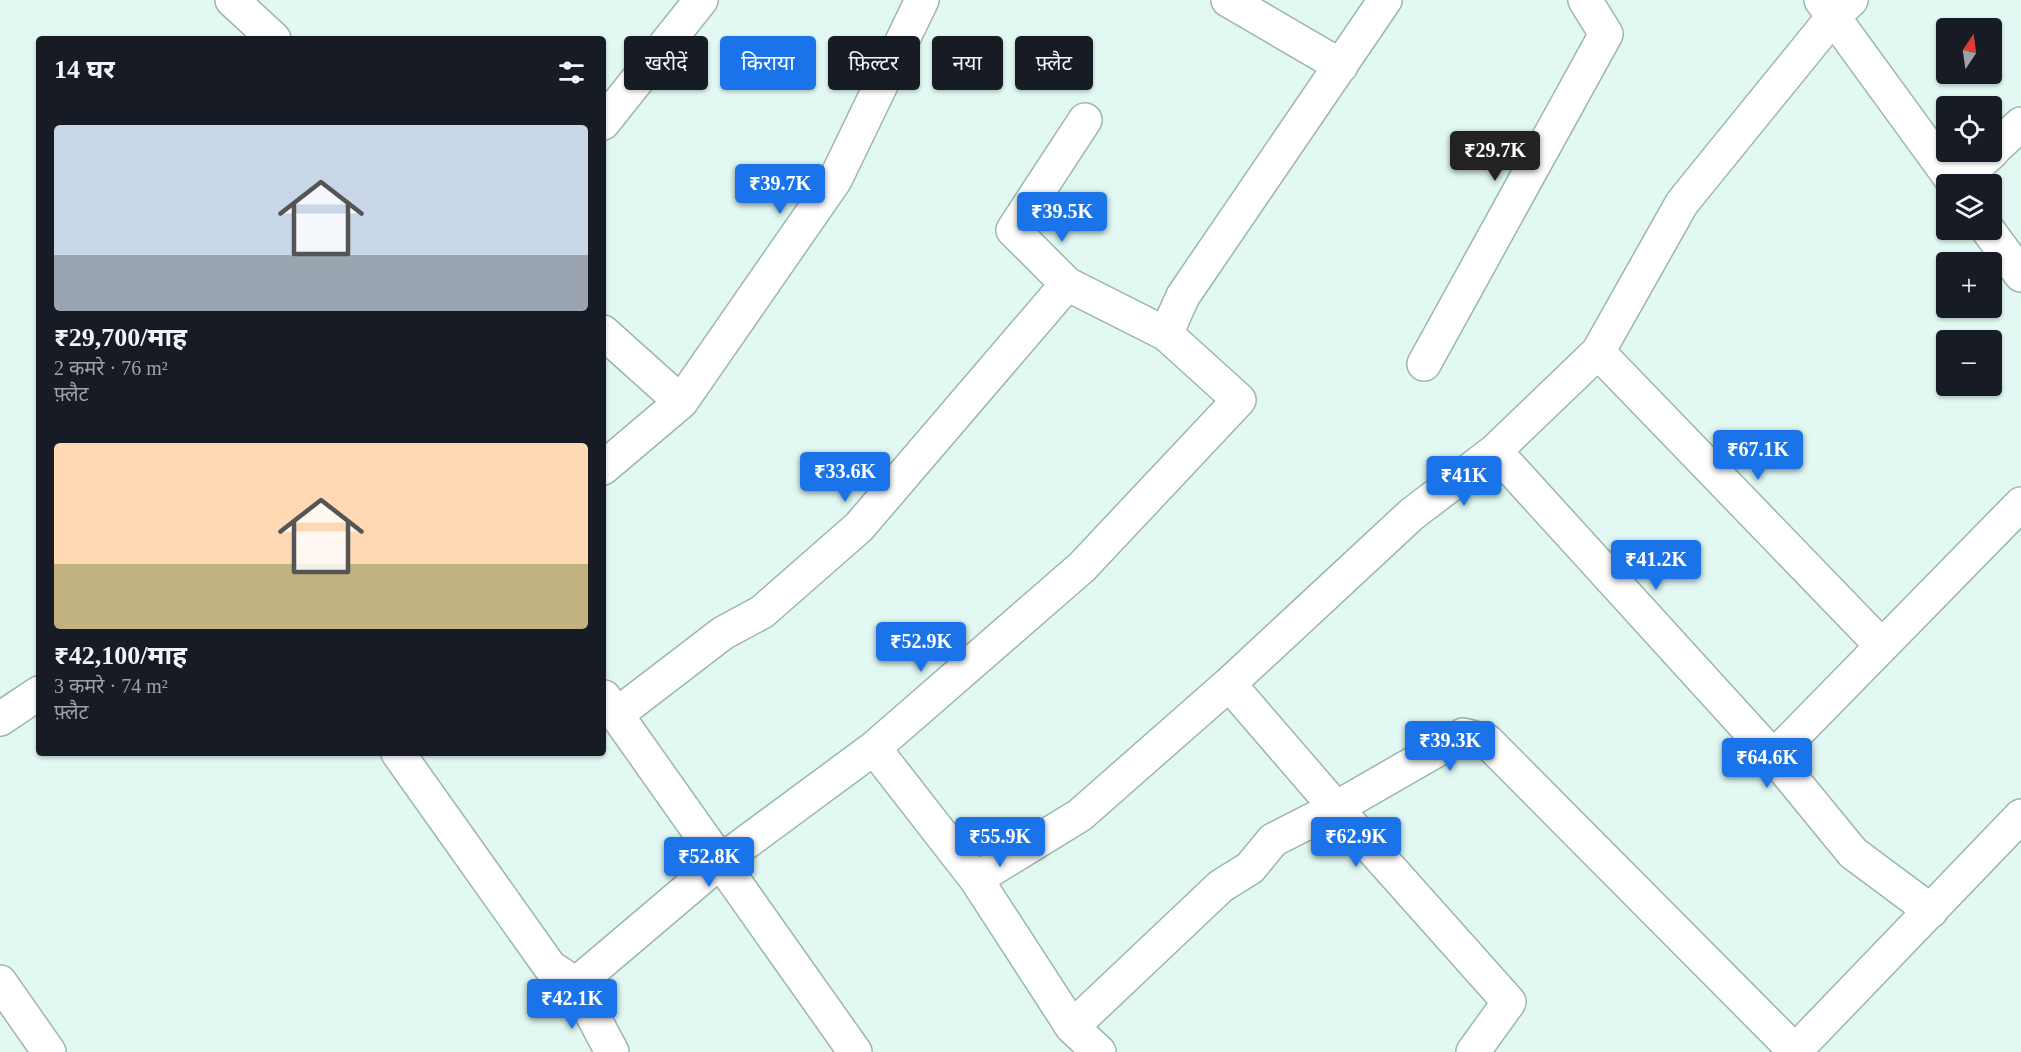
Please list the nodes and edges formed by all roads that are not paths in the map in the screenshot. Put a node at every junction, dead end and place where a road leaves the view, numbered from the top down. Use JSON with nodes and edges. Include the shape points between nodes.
{"nodes":[{"id":1,"x":232,"y":0,"type":"edge"},
{"id":2,"x":701,"y":0,"type":"edge"},
{"id":3,"x":922,"y":0,"type":"edge"},
{"id":4,"x":1228,"y":0,"type":"edge"},
{"id":5,"x":1385,"y":0,"type":"edge"},
{"id":6,"x":1585,"y":0,"type":"edge"},
{"id":7,"x":1835,"y":6,"type":"edge"},
{"id":8,"x":271,"y":36,"type":"edge"},
{"id":9,"x":1341,"y":66,"type":"junction"},
{"id":10,"x":606,"y":119,"type":"edge"},
{"id":11,"x":1085,"y":120,"type":"dead end"},
{"id":12,"x":2021,"y":124,"type":"edge"},
{"id":13,"x":2002,"y":142,"type":"edge"},
{"id":14,"x":1980,"y":162,"type":"edge"},
{"id":15,"x":1949,"y":174,"type":"edge"},
{"id":16,"x":1967,"y":174,"type":"edge"},
{"id":17,"x":1995,"y":240,"type":"edge"},
{"id":18,"x":2021,"y":275,"type":"edge"},
{"id":19,"x":1067,"y":284,"type":"junction"},
{"id":20,"x":1166,"y":334,"type":"junction"},
{"id":21,"x":606,"y":335,"type":"edge"},
{"id":22,"x":1598,"y":352,"type":"junction"},
{"id":23,"x":1424,"y":364,"type":"dead end"},
{"id":24,"x":681,"y":402,"type":"junction"},
{"id":25,"x":1495,"y":451,"type":"junction"},
{"id":26,"x":606,"y":465,"type":"edge"},
{"id":27,"x":2021,"y":504,"type":"edge"},
{"id":28,"x":1882,"y":646,"type":"junction"},
{"id":29,"x":1229,"y":684,"type":"junction"},
{"id":30,"x":36,"y":695,"type":"edge"},
{"id":31,"x":610,"y":705,"type":"edge"},
{"id":32,"x":0,"y":719,"type":"edge"},
{"id":33,"x":874,"y":748,"type":"junction"},
{"id":34,"x":400,"y":756,"type":"edge"},
{"id":35,"x":1780,"y":764,"type":"junction"},
{"id":36,"x":1336,"y":808,"type":"junction"},
{"id":37,"x":2021,"y":816,"type":"edge"},
{"id":38,"x":721,"y":861,"type":"junction"},
{"id":39,"x":976,"y":879,"type":"junction"},
{"id":40,"x":1931,"y":911,"type":"junction"},
{"id":41,"x":0,"y":982,"type":"edge"},
{"id":42,"x":576,"y":984,"type":"junction"},
{"id":43,"x":1072,"y":1027,"type":"junction"},
{"id":44,"x":49,"y":1052,"type":"edge"},
{"id":45,"x":612,"y":1052,"type":"edge"},
{"id":46,"x":855,"y":1052,"type":"edge"},
{"id":47,"x":1099,"y":1052,"type":"edge"},
{"id":48,"x":1473,"y":1052,"type":"edge"},
{"id":49,"x":1795,"y":1052,"type":"edge"}],
"edges":[{"from":1,"to":8,"type":"street"},
{"from":2,"to":10,"type":"street"},
{"from":3,"to":24,"type":"street","via":[[835,180]]},
{"from":4,"to":9,"type":"street"},
{"from":5,"to":9,"type":"street"},
{"from":6,"to":23,"type":"street","via":[[1606,34]]},
{"from":7,"to":15,"type":"street"},
{"from":7,"to":22,"type":"street","via":[[1682,203]]},
{"from":9,"to":20,"type":"street","via":[[1183,297]]},
{"from":11,"to":19,"type":"street","via":[[1013,230]]},
{"from":12,"to":13,"type":"street"},
{"from":14,"to":16,"type":"street"},
{"from":17,"to":18,"type":"street"},
{"from":19,"to":20,"type":"street"},
{"from":19,"to":31,"type":"street","via":[[859,527],[762,612]]},
{"from":20,"to":33,"type":"street","via":[[1239,400],[1082,567]]},
{"from":21,"to":24,"type":"street"},
{"from":22,"to":25,"type":"street"},
{"from":22,"to":28,"type":"street"},
{"from":24,"to":26,"type":"street"},
{"from":25,"to":29,"type":"street","via":[[1412,514]]},
{"from":25,"to":35,"type":"street"},
{"from":27,"to":28,"type":"street"},
{"from":28,"to":35,"type":"street","via":[[1784,746]]},
{"from":29,"to":36,"type":"street"},
{"from":29,"to":39,"type":"street","via":[[1080,815]]},
{"from":30,"to":32,"type":"street"},
{"from":31,"to":38,"type":"street"},
{"from":33,"to":38,"type":"street"},
{"from":33,"to":39,"type":"street"},
{"from":34,"to":42,"type":"street","via":[[550,967]]},
{"from":35,"to":40,"type":"street","via":[[1853,853]]},
{"from":36,"to":43,"type":"street","via":[[1273,840],[1250,868],[1221,886]]},
{"from":36,"to":48,"type":"street","via":[[1509,1002]]},
{"from":36,"to":49,"type":"street","via":[[1463,735],[1487,741]]},
{"from":37,"to":40,"type":"street"},
{"from":38,"to":42,"type":"street"},
{"from":38,"to":46,"type":"street"},
{"from":39,"to":43,"type":"street"},
{"from":40,"to":49,"type":"street"},
{"from":41,"to":44,"type":"street"},
{"from":42,"to":45,"type":"street"},
{"from":43,"to":47,"type":"street"}]}
